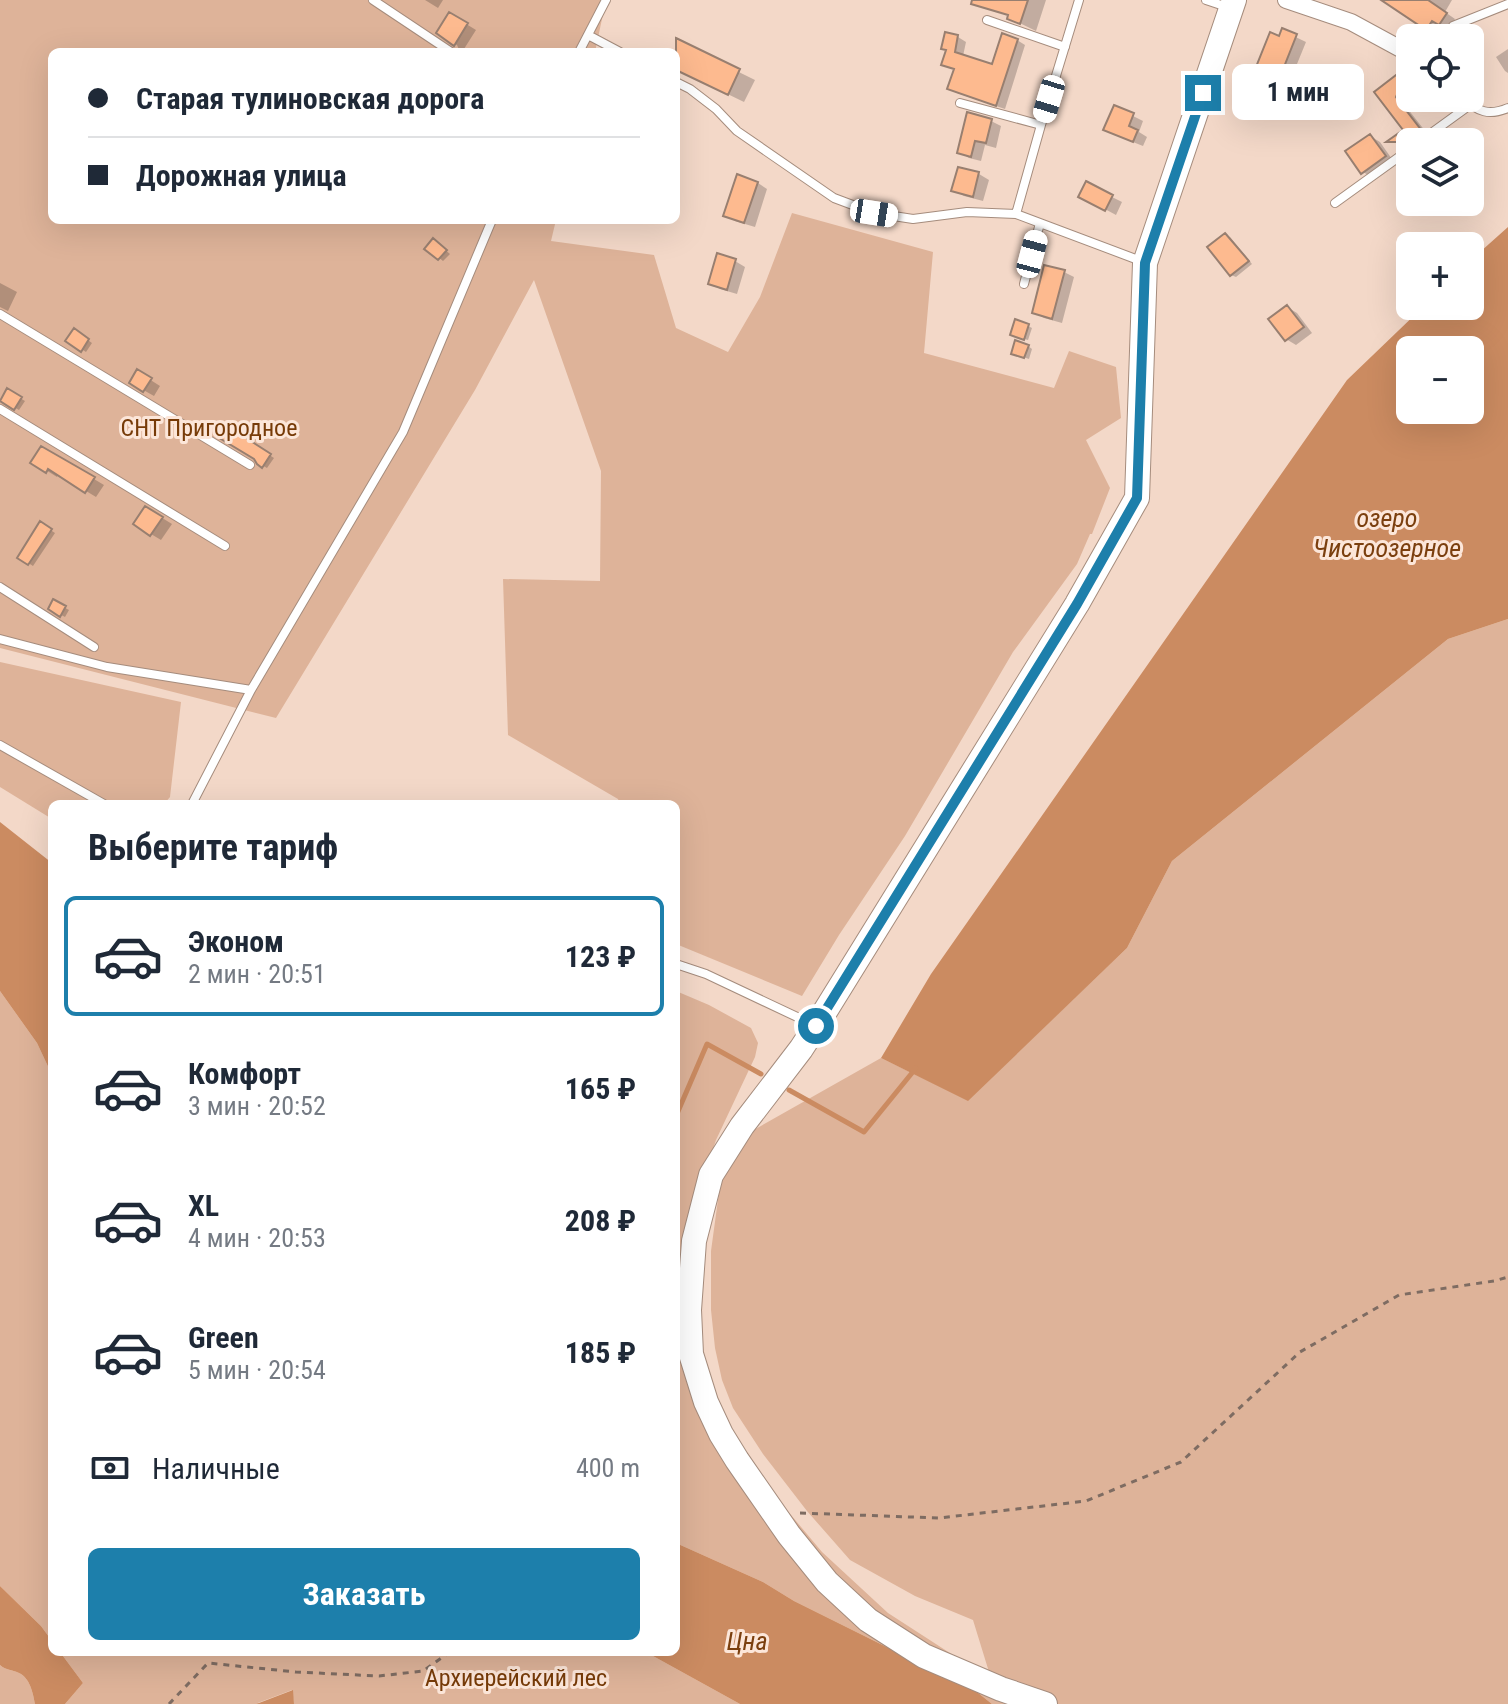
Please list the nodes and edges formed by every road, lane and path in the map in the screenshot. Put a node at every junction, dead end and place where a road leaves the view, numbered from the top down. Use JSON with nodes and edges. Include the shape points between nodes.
{"nodes":[{"id":1,"x":373,"y":0,"type":"edge"},
{"id":2,"x":606,"y":0,"type":"edge"},
{"id":3,"x":1079,"y":0,"type":"edge"},
{"id":4,"x":1206,"y":0,"type":"edge"},
{"id":5,"x":1286,"y":0,"type":"edge"},
{"id":6,"x":1233,"y":4,"type":"edge"},
{"id":7,"x":1508,"y":4,"type":"edge"},
{"id":8,"x":987,"y":20,"type":"dead end"},
{"id":9,"x":1458,"y":24,"type":"edge"},
{"id":10,"x":588,"y":35,"type":"junction"},
{"id":11,"x":1396,"y":46,"type":"edge"},
{"id":12,"x":1065,"y":47,"type":"junction"},
{"id":13,"x":445,"y":48,"type":"edge"},
{"id":14,"x":581,"y":48,"type":"edge"},
{"id":15,"x":612,"y":48,"type":"edge"},
{"id":16,"x":680,"y":84,"type":"edge"},
{"id":17,"x":960,"y":103,"type":"dead end"},
{"id":18,"x":1508,"y":108,"type":"edge"},
{"id":19,"x":1484,"y":110,"type":"edge"},
{"id":20,"x":1455,"y":112,"type":"edge"},
{"id":21,"x":1041,"y":125,"type":"junction"},
{"id":22,"x":1436,"y":128,"type":"edge"},
{"id":23,"x":1396,"y":159,"type":"edge"},
{"id":24,"x":1335,"y":203,"type":"dead end"},
{"id":25,"x":1016,"y":214,"type":"junction"},
{"id":26,"x":1040,"y":223,"type":"junction"},
{"id":27,"x":490,"y":224,"type":"edge"},
{"id":28,"x":1145,"y":263,"type":"junction"},
{"id":29,"x":1024,"y":284,"type":"dead end"},
{"id":30,"x":0,"y":314,"type":"edge"},
{"id":31,"x":0,"y":409,"type":"edge"},
{"id":32,"x":250,"y":465,"type":"dead end"},
{"id":33,"x":225,"y":546,"type":"dead end"},
{"id":34,"x":0,"y":587,"type":"edge"},
{"id":35,"x":0,"y":639,"type":"edge"},
{"id":36,"x":94,"y":647,"type":"dead end"},
{"id":37,"x":251,"y":690,"type":"junction"},
{"id":38,"x":0,"y":745,"type":"edge"},
{"id":39,"x":97,"y":800,"type":"edge"},
{"id":40,"x":194,"y":800,"type":"edge"},
{"id":41,"x":680,"y":965,"type":"edge"},
{"id":42,"x":816,"y":1026,"type":"junction"},
{"id":43,"x":1508,"y":1277,"type":"edge"},
{"id":44,"x":772,"y":1512,"type":"junction"},
{"id":45,"x":444,"y":1656,"type":"edge"},
{"id":46,"x":169,"y":1704,"type":"edge"},
{"id":47,"x":1045,"y":1704,"type":"edge"}],
"edges":[{"from":1,"to":13,"type":"lane"},
{"from":2,"to":10,"type":"lane"},
{"from":3,"to":12,"type":"lane"},
{"from":4,"to":6,"type":"lane"},
{"from":5,"to":11,"type":"street","via":[[1351,22]]},
{"from":6,"to":28,"type":"street"},
{"from":7,"to":9,"type":"lane"},
{"from":8,"to":12,"type":"lane"},
{"from":10,"to":14,"type":"lane"},
{"from":10,"to":15,"type":"lane"},
{"from":12,"to":21,"type":"lane"},
{"from":16,"to":25,"type":"lane","via":[[834,198],[874,213],[913,219],[967,212]]},
{"from":17,"to":21,"type":"lane"},
{"from":18,"to":19,"type":"lane","via":[[1496,113]]},
{"from":20,"to":22,"type":"lane"},
{"from":21,"to":25,"type":"lane"},
{"from":23,"to":24,"type":"lane"},
{"from":25,"to":26,"type":"lane"},
{"from":26,"to":28,"type":"lane"},
{"from":26,"to":29,"type":"lane"},
{"from":27,"to":37,"type":"lane","via":[[403,432]]},
{"from":28,"to":42,"type":"street","via":[[1137,498]]},
{"from":30,"to":32,"type":"lane"},
{"from":31,"to":33,"type":"lane"},
{"from":34,"to":36,"type":"lane"},
{"from":35,"to":37,"type":"lane","via":[[107,667]]},
{"from":37,"to":40,"type":"lane"},
{"from":38,"to":39,"type":"lane"},
{"from":41,"to":42,"type":"lane"},
{"from":42,"to":44,"type":"street","via":[[711,1175],[694,1241],[691,1354],[721,1434]]},
{"from":43,"to":44,"type":"path","via":[[1399,1295],[1300,1352],[1181,1462],[1086,1501],[939,1518]]},
{"from":44,"to":47,"type":"street","via":[[827,1582],[868,1620],[924,1656]]},
{"from":45,"to":46,"type":"path","via":[[423,1671],[379,1676],[208,1663]]}]}
